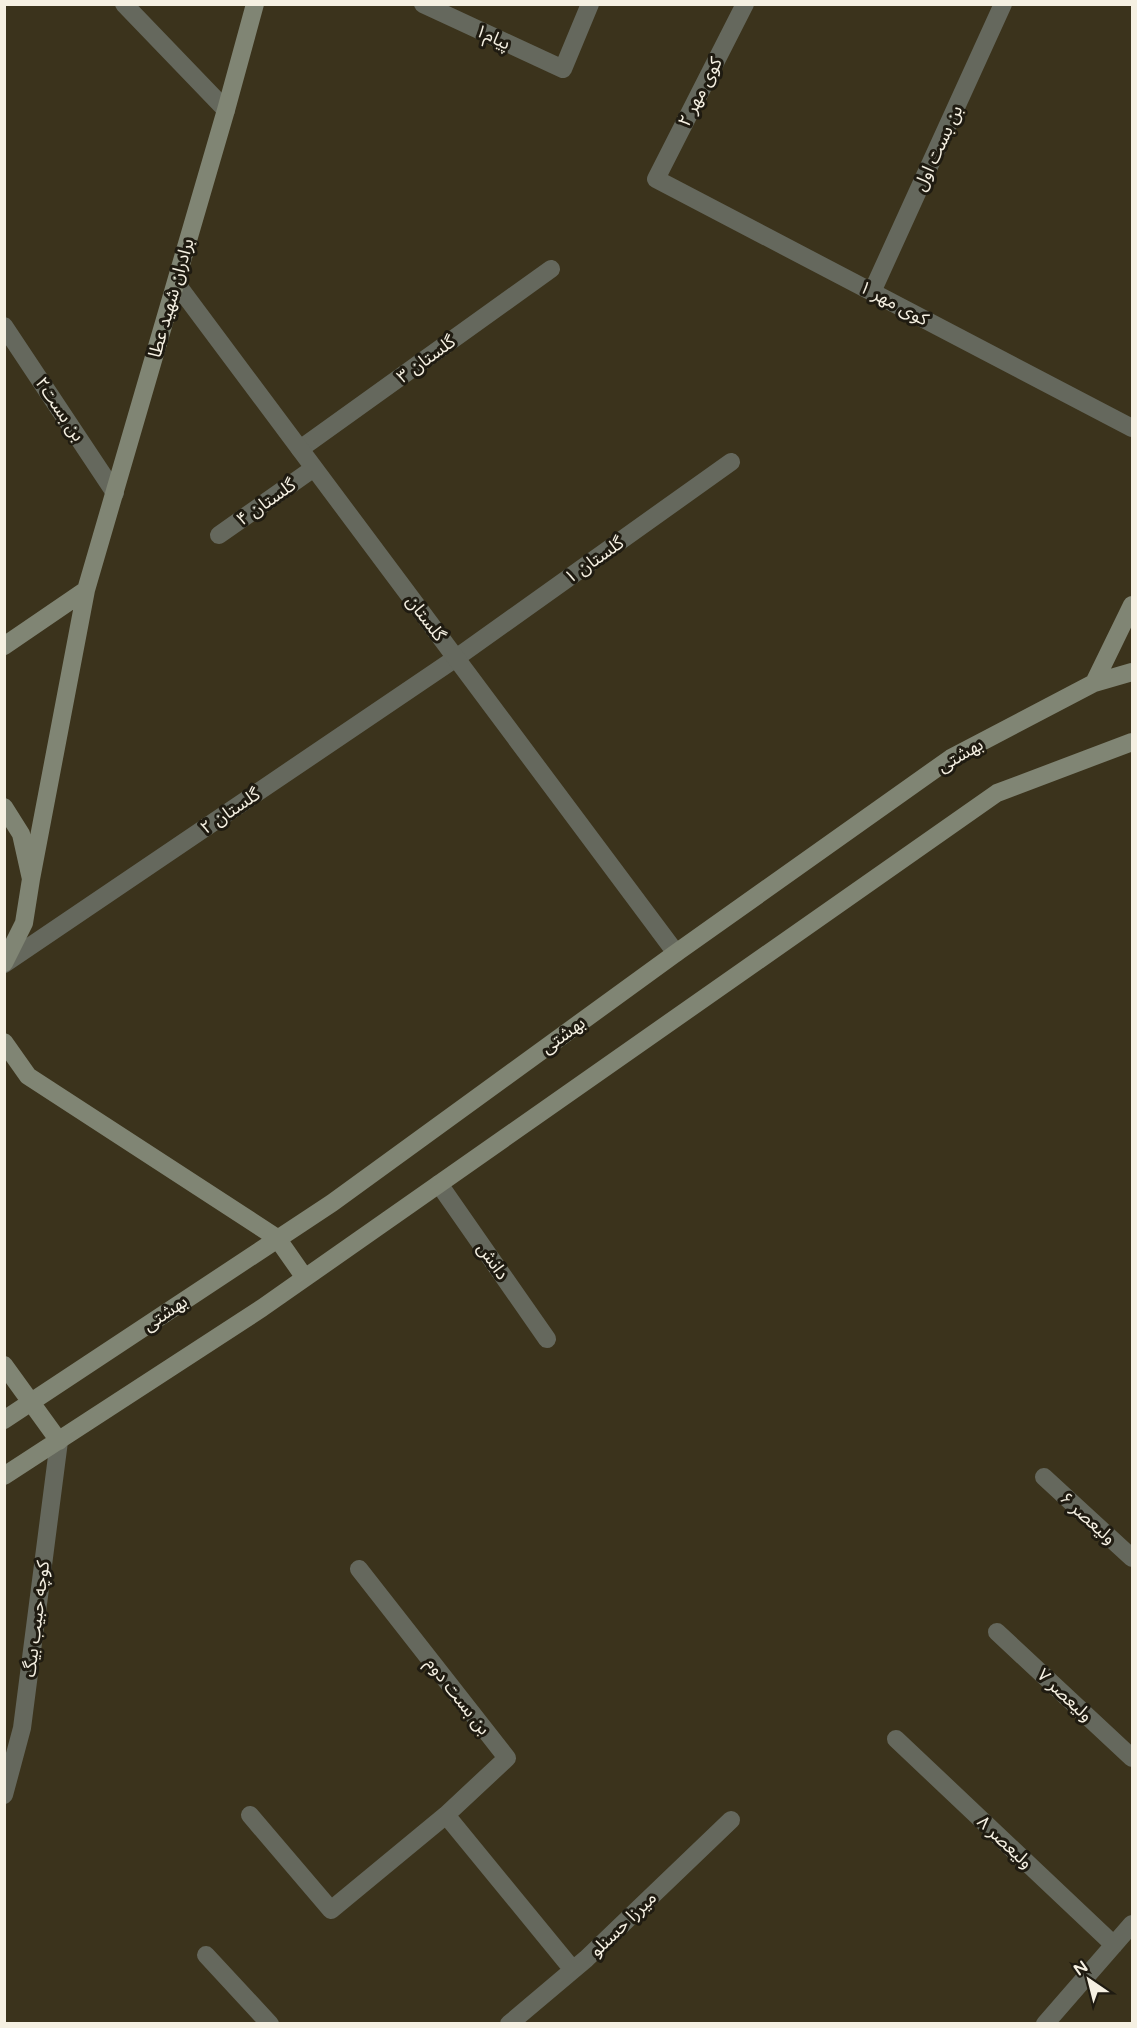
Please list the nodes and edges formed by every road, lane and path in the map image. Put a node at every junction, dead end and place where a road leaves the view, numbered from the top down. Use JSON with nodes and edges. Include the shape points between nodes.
{"nodes":[{"id":1,"x":124,"y":4,"type":"edge"},
{"id":2,"x":255,"y":4,"type":"edge"},
{"id":3,"x":423,"y":4,"type":"edge"},
{"id":4,"x":590,"y":4,"type":"edge"},
{"id":5,"x":745,"y":4,"type":"edge"},
{"id":6,"x":1003,"y":4,"type":"edge"},
{"id":7,"x":226,"y":110,"type":"junction"},
{"id":8,"x":656,"y":179,"type":"joint"},
{"id":9,"x":552,"y":269,"type":"dead end"},
{"id":10,"x":176,"y":283,"type":"junction"},
{"id":11,"x":872,"y":292,"type":"junction"},
{"id":12,"x":4,"y":326,"type":"edge"},
{"id":13,"x":1132,"y":428,"type":"edge"},
{"id":14,"x":300,"y":449,"type":"junction"},
{"id":15,"x":732,"y":462,"type":"dead end"},
{"id":16,"x":314,"y":468,"type":"junction"},
{"id":17,"x":115,"y":493,"type":"junction"},
{"id":18,"x":219,"y":535,"type":"dead end"},
{"id":19,"x":86,"y":590,"type":"junction"},
{"id":20,"x":1132,"y":605,"type":"edge"},
{"id":21,"x":4,"y":646,"type":"edge"},
{"id":22,"x":456,"y":658,"type":"junction"},
{"id":23,"x":1132,"y":672,"type":"edge"},
{"id":24,"x":1094,"y":683,"type":"junction"},
{"id":25,"x":1132,"y":742,"type":"edge"},
{"id":26,"x":4,"y":807,"type":"edge"},
{"id":27,"x":30,"y":879,"type":"junction"},
{"id":28,"x":676,"y":953,"type":"junction"},
{"id":29,"x":4,"y":964,"type":"edge"},
{"id":30,"x":4,"y":1042,"type":"edge"},
{"id":31,"x":439,"y":1184,"type":"junction"},
{"id":32,"x":277,"y":1238,"type":"junction"},
{"id":33,"x":305,"y":1278,"type":"junction"},
{"id":34,"x":547,"y":1339,"type":"dead end"},
{"id":35,"x":4,"y":1365,"type":"edge"},
{"id":36,"x":32,"y":1402,"type":"junction"},
{"id":37,"x":4,"y":1420,"type":"edge"},
{"id":38,"x":59,"y":1442,"type":"junction"},
{"id":39,"x":4,"y":1476,"type":"edge"},
{"id":40,"x":1044,"y":1477,"type":"dead end"},
{"id":41,"x":1132,"y":1558,"type":"edge"},
{"id":42,"x":359,"y":1569,"type":"dead end"},
{"id":43,"x":997,"y":1632,"type":"dead end"},
{"id":44,"x":896,"y":1739,"type":"dead end"},
{"id":45,"x":1132,"y":1758,"type":"edge"},
{"id":46,"x":4,"y":1795,"type":"edge"},
{"id":47,"x":250,"y":1815,"type":"dead end"},
{"id":48,"x":446,"y":1815,"type":"junction"},
{"id":49,"x":731,"y":1820,"type":"dead end"},
{"id":50,"x":1132,"y":1924,"type":"edge"},
{"id":51,"x":1114,"y":1945,"type":"junction"},
{"id":52,"x":206,"y":1955,"type":"dead end"},
{"id":53,"x":573,"y":1970,"type":"junction"},
{"id":54,"x":270,"y":2024,"type":"edge"},
{"id":55,"x":509,"y":2024,"type":"edge"},
{"id":56,"x":1045,"y":2024,"type":"edge"}],
"edges":[{"from":1,"to":7,"type":"street"},
{"from":2,"to":7,"type":"main road","name":"برادران شهید عطا"},
{"from":3,"to":4,"type":"street","name":"پیام۱","via":[[563,69]]},
{"from":5,"to":8,"type":"street","name":"کوی مهر ۲"},
{"from":6,"to":11,"type":"street","name":"بن بست اول"},
{"from":7,"to":10,"type":"main road","name":"برادران شهید عطا"},
{"from":8,"to":11,"type":"street","name":"کوی مهر ۱"},
{"from":9,"to":14,"type":"street","name":"گلستان ۳"},
{"from":10,"to":14,"type":"street","name":"گلستان"},
{"from":10,"to":17,"type":"main road","name":"برادران شهید عطا"},
{"from":11,"to":13,"type":"street","name":"کوی مهر ۱"},
{"from":12,"to":17,"type":"street","name":"بن بست۲"},
{"from":14,"to":16,"type":"street","name":"گلستان"},
{"from":15,"to":22,"type":"street","name":"گلستان ۱"},
{"from":16,"to":18,"type":"street","name":"گلستان ۴"},
{"from":16,"to":22,"type":"street","name":"گلستان"},
{"from":17,"to":19,"type":"main road","name":"برادران شهید عطا"},
{"from":19,"to":21,"type":"main road"},
{"from":19,"to":27,"type":"main road","name":"برادران شهید عطا"},
{"from":20,"to":24,"type":"main road"},
{"from":22,"to":28,"type":"street","name":"گلستان"},
{"from":22,"to":29,"type":"street","name":"گلستان ۲"},
{"from":23,"to":24,"type":"main road","name":"بهشتی"},
{"from":24,"to":28,"type":"main road","name":"بهشتی","via":[[951,758]]},
{"from":25,"to":31,"type":"main road","via":[[997,793]]},
{"from":26,"to":27,"type":"main road","via":[[21,834]]},
{"from":27,"to":29,"type":"main road","name":"برادران شهید عطا","via":[[24,923]]},
{"from":28,"to":32,"type":"main road","name":"بهشتی","via":[[332,1203]]},
{"from":30,"to":32,"type":"main road","via":[[28,1076]]},
{"from":31,"to":33,"type":"main road"},
{"from":31,"to":34,"type":"street","name":"دانش"},
{"from":32,"to":33,"type":"main road"},
{"from":32,"to":36,"type":"main road","name":"بهشتی"},
{"from":33,"to":38,"type":"main road"},
{"from":35,"to":36,"type":"main road"},
{"from":36,"to":37,"type":"main road","name":"بهشتی"},
{"from":36,"to":38,"type":"main road"},
{"from":38,"to":39,"type":"main road"},
{"from":38,"to":46,"type":"street","name":"کوچه حبیب بیگ","via":[[22,1728]]},
{"from":40,"to":41,"type":"street","name":"ولیعصر ۶"},
{"from":42,"to":48,"type":"street","name":"بن بست دوم","via":[[507,1758]]},
{"from":43,"to":45,"type":"street","name":"ولیعصر ۷"},
{"from":44,"to":51,"type":"street","name":"ولیعصر ۸"},
{"from":47,"to":48,"type":"street","name":"بن بست دوم","via":[[331,1910]]},
{"from":48,"to":53,"type":"street"},
{"from":49,"to":53,"type":"street","name":"میرزا حسنلو"},
{"from":50,"to":51,"type":"street"},
{"from":51,"to":56,"type":"street"},
{"from":52,"to":54,"type":"street"},
{"from":53,"to":55,"type":"street","name":"میرزا حسنلو"}]}
